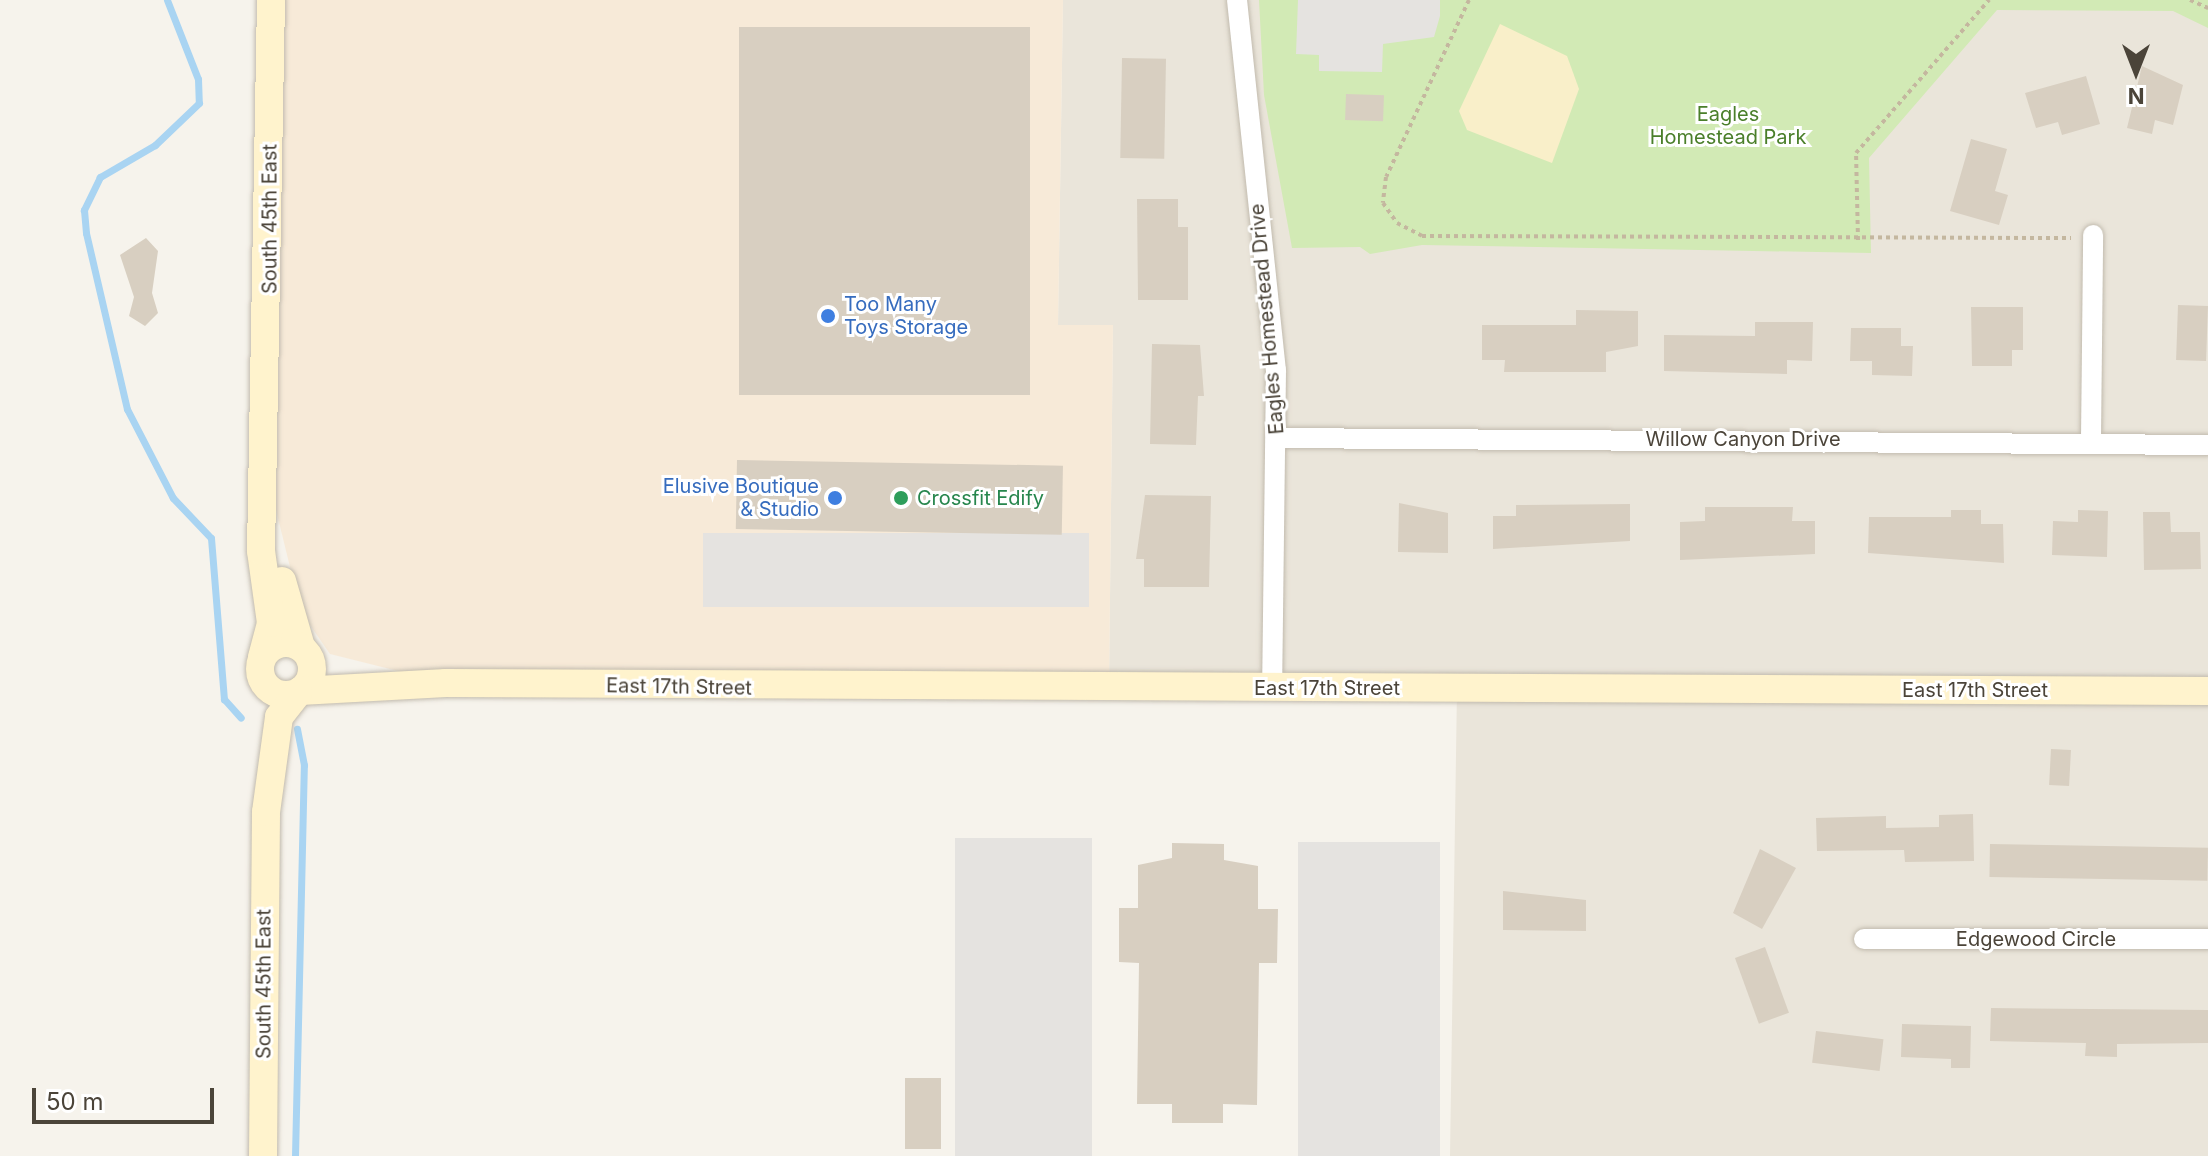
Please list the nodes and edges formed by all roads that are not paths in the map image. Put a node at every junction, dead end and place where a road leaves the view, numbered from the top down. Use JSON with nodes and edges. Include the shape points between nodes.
{"nodes":[{"id":1,"x":271,"y":0,"type":"edge"},
{"id":2,"x":1237,"y":0,"type":"edge"},
{"id":3,"x":2093,"y":235,"type":"road end"},
{"id":4,"x":268,"y":437,"type":"junction"},
{"id":5,"x":1277,"y":438,"type":"junction"},
{"id":6,"x":2091,"y":440,"type":"junction"},
{"id":7,"x":2208,"y":445,"type":"edge"},
{"id":8,"x":304,"y":651,"type":"junction"},
{"id":9,"x":262,"y":669,"type":"junction"},
{"id":10,"x":446,"y":683,"type":"junction"},
{"id":11,"x":1272,"y":688,"type":"junction"},
{"id":12,"x":2208,"y":691,"type":"edge"},
{"id":13,"x":299,"y":692,"type":"junction"},
{"id":14,"x":266,"y":812,"type":"junction"},
{"id":15,"x":1864,"y":939,"type":"dead end"},
{"id":16,"x":2208,"y":939,"type":"edge"},
{"id":17,"x":263,"y":1156,"type":"edge"}],
"edges":[{"from":1,"to":4,"type":"main road","name":"South 45th East"},
{"from":2,"to":5,"type":"street","name":"Eagles Homestead Drive"},
{"from":3,"to":6,"type":"street"},
{"from":4,"to":8,"type":"main road","name":"South 45th East","via":[[279,568]]},
{"from":4,"to":9,"type":"main road","name":"South 45th East","via":[[261,551],[271,623]]},
{"from":5,"to":6,"type":"street","name":"Willow Canyon Drive"},
{"from":5,"to":11,"type":"street","name":"Eagles Homestead Drive"},
{"from":6,"to":7,"type":"street","name":"Willow Canyon Drive"},
{"from":8,"to":9,"type":"main road","via":[[283,643]]},
{"from":8,"to":10,"type":"main road","name":"East 17th Street","via":[[325,664]]},
{"from":8,"to":13,"type":"main road","via":[[312,671]]},
{"from":9,"to":13,"type":"main road","via":[[274,693]]},
{"from":9,"to":14,"type":"main road","name":"South 45th East","via":[[259,760]]},
{"from":10,"to":11,"type":"main road","name":"East 17th Street"},
{"from":10,"to":13,"type":"main road","name":"East 17th Street"},
{"from":11,"to":12,"type":"main road","name":"East 17th Street"},
{"from":13,"to":14,"type":"main road","name":"South 45th East","via":[[279,717]]},
{"from":14,"to":17,"type":"main road","name":"South 45th East"},
{"from":15,"to":16,"type":"street","name":"Edgewood Circle"}]}
